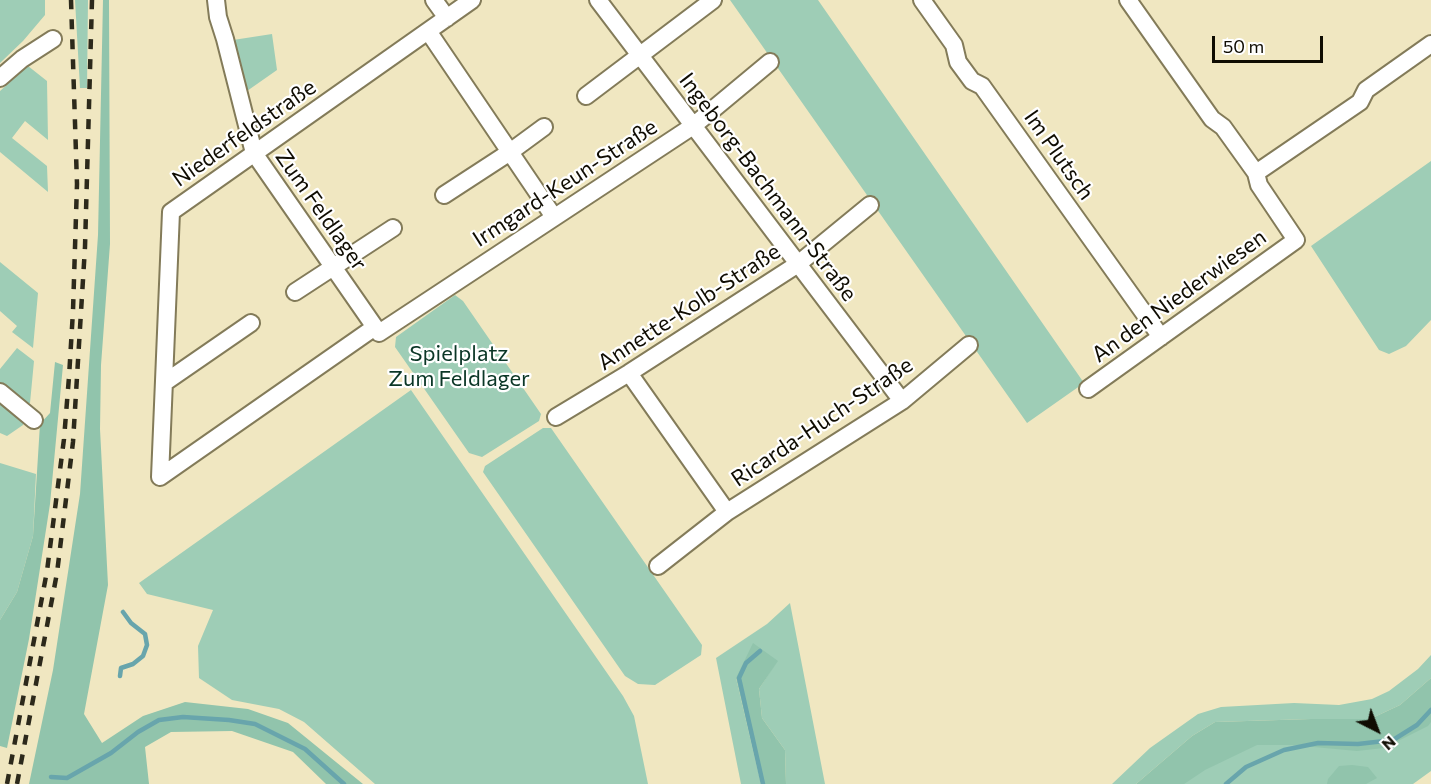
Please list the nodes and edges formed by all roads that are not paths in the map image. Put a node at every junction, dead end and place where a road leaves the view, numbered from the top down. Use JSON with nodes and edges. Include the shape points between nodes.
{"nodes":[{"id":1,"x":216,"y":0,"type":"edge"},
{"id":2,"x":434,"y":0,"type":"edge"},
{"id":3,"x":472,"y":0,"type":"edge"},
{"id":4,"x":598,"y":0,"type":"edge"},
{"id":5,"x":713,"y":0,"type":"edge"},
{"id":6,"x":922,"y":0,"type":"edge"},
{"id":7,"x":1128,"y":0,"type":"edge"},
{"id":8,"x":447,"y":18,"type":"junction"},
{"id":9,"x":428,"y":31,"type":"junction"},
{"id":10,"x":53,"y":39,"type":"dead end"},
{"id":11,"x":1431,"y":44,"type":"edge"},
{"id":12,"x":640,"y":56,"type":"junction"},
{"id":13,"x":770,"y":62,"type":"dead end"},
{"id":14,"x":0,"y":78,"type":"edge"},
{"id":15,"x":586,"y":96,"type":"dead end"},
{"id":16,"x":544,"y":126,"type":"dead end"},
{"id":17,"x":693,"y":126,"type":"junction"},
{"id":18,"x":510,"y":152,"type":"junction"},
{"id":19,"x":254,"y":153,"type":"junction"},
{"id":20,"x":1256,"y":173,"type":"junction"},
{"id":21,"x":444,"y":195,"type":"dead end"},
{"id":22,"x":870,"y":205,"type":"dead end"},
{"id":23,"x":554,"y":217,"type":"junction"},
{"id":24,"x":393,"y":228,"type":"dead end"},
{"id":25,"x":798,"y":264,"type":"junction"},
{"id":26,"x":332,"y":266,"type":"junction"},
{"id":27,"x":295,"y":292,"type":"dead end"},
{"id":28,"x":251,"y":323,"type":"dead end"},
{"id":29,"x":377,"y":330,"type":"junction"},
{"id":30,"x":1161,"y":337,"type":"junction"},
{"id":31,"x":969,"y":345,"type":"dead end"},
{"id":32,"x":629,"y":374,"type":"junction"},
{"id":33,"x":164,"y":383,"type":"junction"},
{"id":34,"x":1088,"y":389,"type":"dead end"},
{"id":35,"x":0,"y":392,"type":"edge"},
{"id":36,"x":902,"y":401,"type":"junction"},
{"id":37,"x":556,"y":417,"type":"dead end"},
{"id":38,"x":34,"y":420,"type":"dead end"},
{"id":39,"x":160,"y":477,"type":"joint"},
{"id":40,"x":727,"y":512,"type":"junction"},
{"id":41,"x":658,"y":566,"type":"dead end"}],
"edges":[{"from":1,"to":19,"type":"street","name":"Zum Feldlager"},
{"from":2,"to":8,"type":"street"},
{"from":3,"to":8,"type":"street","name":"Niederfeldstraße"},
{"from":4,"to":12,"type":"street","name":"Ingeborg-Bachmann-Straße"},
{"from":5,"to":12,"type":"street"},
{"from":6,"to":30,"type":"street","name":"Im Plutsch","via":[[954,45],[958,62],[972,81],[982,86]]},
{"from":7,"to":20,"type":"street","via":[[1212,119],[1223,127]]},
{"from":8,"to":9,"type":"street","name":"Niederfeldstraße"},
{"from":9,"to":18,"type":"street"},
{"from":9,"to":19,"type":"street","name":"Niederfeldstraße"},
{"from":10,"to":14,"type":"street"},
{"from":11,"to":20,"type":"street","via":[[1366,90],[1360,102]]},
{"from":12,"to":15,"type":"street"},
{"from":12,"to":17,"type":"street","name":"Ingeborg-Bachmann-Straße"},
{"from":13,"to":17,"type":"street","name":"Irmgard-Keun-Straße"},
{"from":16,"to":18,"type":"street"},
{"from":17,"to":23,"type":"street","name":"Irmgard-Keun-Straße"},
{"from":17,"to":25,"type":"street","name":"Ingeborg-Bachmann-Straße"},
{"from":18,"to":21,"type":"street"},
{"from":18,"to":23,"type":"street"},
{"from":19,"to":26,"type":"street","name":"Zum Feldlager"},
{"from":19,"to":33,"type":"street","name":"Niederfeldstraße","via":[[171,212]]},
{"from":20,"to":30,"type":"street","name":"An den Niederwiesen","via":[[1259,185],[1296,240]]},
{"from":22,"to":25,"type":"street","name":"Annette-Kolb-Straße"},
{"from":23,"to":29,"type":"street","name":"Irmgard-Keun-Straße"},
{"from":24,"to":26,"type":"street"},
{"from":25,"to":32,"type":"street","name":"Annette-Kolb-Straße"},
{"from":25,"to":36,"type":"street","name":"Ingeborg-Bachmann-Straße"},
{"from":26,"to":27,"type":"street"},
{"from":26,"to":29,"type":"street","name":"Zum Feldlager"},
{"from":28,"to":33,"type":"street"},
{"from":29,"to":39,"type":"street","name":"Irmgard-Keun-Straße"},
{"from":30,"to":34,"type":"street","name":"An den Niederwiesen"},
{"from":31,"to":36,"type":"street","name":"Ricarda-Huch-Straße"},
{"from":32,"to":37,"type":"street","name":"Annette-Kolb-Straße"},
{"from":32,"to":40,"type":"street","name":"Ricarda-Huch-Straße"},
{"from":33,"to":39,"type":"street","name":"Niederfeldstraße"},
{"from":35,"to":38,"type":"street"},
{"from":36,"to":40,"type":"street","name":"Ricarda-Huch-Straße"},
{"from":40,"to":41,"type":"street","name":"Ricarda-Huch-Straße"}]}
